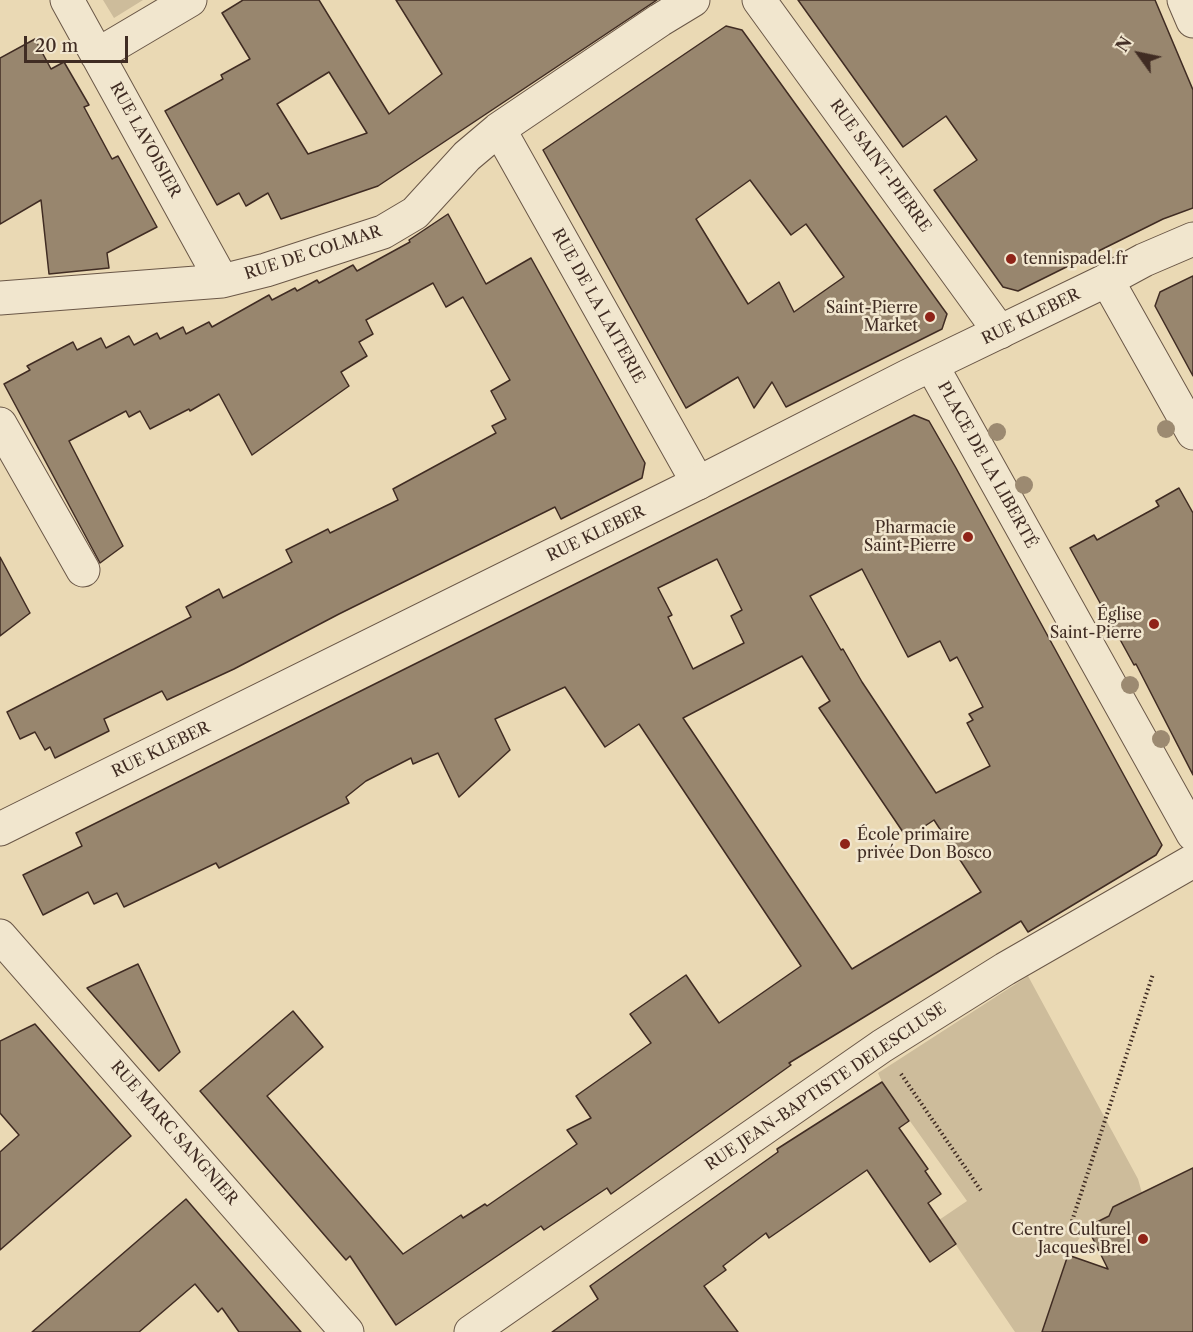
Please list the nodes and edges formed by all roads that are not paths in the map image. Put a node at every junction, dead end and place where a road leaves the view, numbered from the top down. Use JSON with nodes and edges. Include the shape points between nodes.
{"nodes":[{"id":1,"x":67,"y":0,"type":"edge"},
{"id":2,"x":190,"y":0,"type":"edge"},
{"id":3,"x":693,"y":0,"type":"edge"},
{"id":4,"x":759,"y":0,"type":"edge"},
{"id":5,"x":98,"y":56,"type":"junction"},
{"id":6,"x":499,"y":129,"type":"junction"},
{"id":7,"x":1193,"y":239,"type":"edge"},
{"id":8,"x":1107,"y":280,"type":"junction"},
{"id":9,"x":222,"y":281,"type":"junction"},
{"id":10,"x":0,"y":298,"type":"edge"},
{"id":11,"x":1000,"y":332,"type":"junction"},
{"id":12,"x":932,"y":366,"type":"junction"},
{"id":13,"x":0,"y":424,"type":"edge"},
{"id":14,"x":1193,"y":433,"type":"edge"},
{"id":15,"x":698,"y":483,"type":"junction"},
{"id":16,"x":83,"y":570,"type":"dead end"},
{"id":17,"x":0,"y":829,"type":"edge"},
{"id":18,"x":1193,"y":834,"type":"edge"},
{"id":19,"x":1193,"y":861,"type":"edge"},
{"id":20,"x":0,"y":936,"type":"edge"},
{"id":21,"x":347,"y":1332,"type":"edge"},
{"id":22,"x":471,"y":1332,"type":"edge"}],
"edges":[{"from":1,"to":5,"type":"street","name":"RUE LAVOISIER"},
{"from":2,"to":5,"type":"street"},
{"from":3,"to":6,"type":"street","name":"RUE DE COLMAR"},
{"from":4,"to":11,"type":"street","name":"RUE SAINT-PIERRE"},
{"from":5,"to":9,"type":"street","name":"RUE LAVOISIER"},
{"from":6,"to":9,"type":"street","name":"RUE DE COLMAR","via":[[467,156],[415,213],[383,232]]},
{"from":6,"to":15,"type":"street","name":"RUE DE LA LAITERIE"},
{"from":7,"to":8,"type":"street","name":"RUE KLEBER"},
{"from":8,"to":11,"type":"street","name":"RUE KLEBER"},
{"from":8,"to":14,"type":"street"},
{"from":9,"to":10,"type":"street","name":"RUE DE COLMAR"},
{"from":11,"to":12,"type":"street","name":"RUE KLEBER"},
{"from":12,"to":15,"type":"street","name":"RUE KLEBER"},
{"from":12,"to":18,"type":"street","name":"PLACE DE LA LIBERTÉ"},
{"from":13,"to":16,"type":"street"},
{"from":15,"to":17,"type":"street","name":"RUE KLEBER"},
{"from":19,"to":22,"type":"street","name":"RUE JEAN-BAPTISTE DELESCLUSE","via":[[1005,969],[882,1046]]},
{"from":20,"to":21,"type":"street","name":"RUE MARC SANGNIER"}]}
